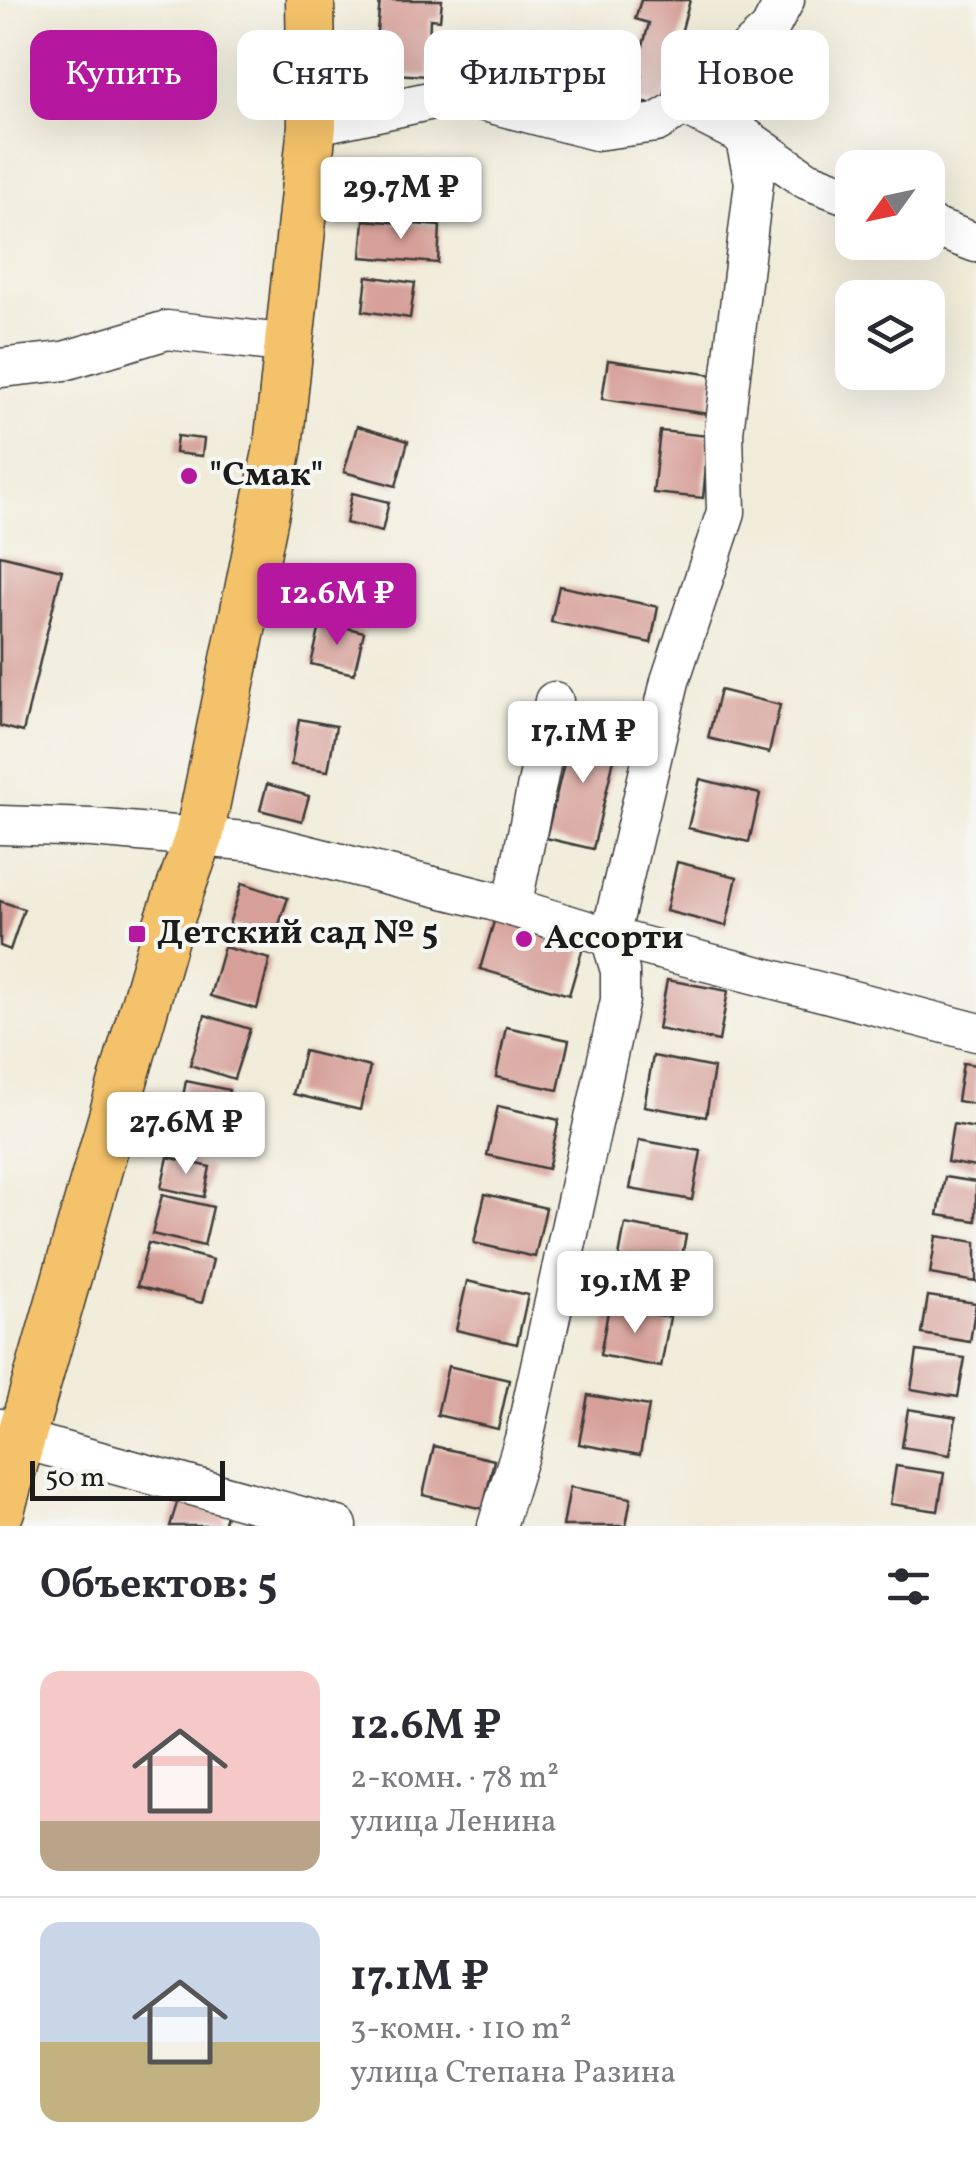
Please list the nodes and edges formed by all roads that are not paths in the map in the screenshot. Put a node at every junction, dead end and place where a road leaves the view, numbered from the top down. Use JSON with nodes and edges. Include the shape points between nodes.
{"nodes":[{"id":1,"x":786,"y":0,"type":"edge"},
{"id":2,"x":303,"y":2,"type":"edge"},
{"id":3,"x":769,"y":30,"type":"edge"},
{"id":4,"x":661,"y":120,"type":"edge"},
{"id":5,"x":712,"y":120,"type":"edge"},
{"id":6,"x":312,"y":126,"type":"junction"},
{"id":7,"x":744,"y":136,"type":"junction"},
{"id":8,"x":835,"y":191,"type":"edge"},
{"id":9,"x":945,"y":231,"type":"edge"},
{"id":10,"x":976,"y":243,"type":"edge"},
{"id":11,"x":290,"y":344,"type":"junction"},
{"id":12,"x":0,"y":368,"type":"edge"},
{"id":13,"x":554,"y":701,"type":"dead end"},
{"id":14,"x":0,"y":825,"type":"edge"},
{"id":15,"x":199,"y":837,"type":"junction"},
{"id":16,"x":512,"y":907,"type":"junction"},
{"id":17,"x":610,"y":937,"type":"junction"},
{"id":18,"x":976,"y":1032,"type":"edge"},
{"id":19,"x":10,"y":1433,"type":"edge"},
{"id":20,"x":0,"y":1511,"type":"edge"},
{"id":21,"x":246,"y":1513,"type":"edge"},
{"id":22,"x":338,"y":1526,"type":"edge"},
{"id":23,"x":497,"y":1526,"type":"edge"}],
"edges":[{"from":1,"to":3,"type":"street"},
{"from":2,"to":6,"type":"main road"},
{"from":4,"to":6,"type":"street","via":[[596,131],[457,94]]},
{"from":5,"to":7,"type":"street"},
{"from":6,"to":11,"type":"main road"},
{"from":7,"to":8,"type":"street","via":[[807,180]]},
{"from":7,"to":17,"type":"street","via":[[754,182],[724,432],[726,512],[670,680]]},
{"from":9,"to":10,"type":"street"},
{"from":11,"to":12,"type":"street","via":[[167,330],[64,361]]},
{"from":11,"to":15,"type":"main road","via":[[278,447]]},
{"from":13,"to":16,"type":"street"},
{"from":14,"to":15,"type":"street"},
{"from":15,"to":16,"type":"street","via":[[257,842]]},
{"from":15,"to":19,"type":"main road"},
{"from":16,"to":17,"type":"street"},
{"from":17,"to":18,"type":"street"},
{"from":17,"to":23,"type":"street","via":[[620,1000],[524,1440]]},
{"from":19,"to":20,"type":"main road"},
{"from":19,"to":21,"type":"street"},
{"from":21,"to":22,"type":"street"}]}
